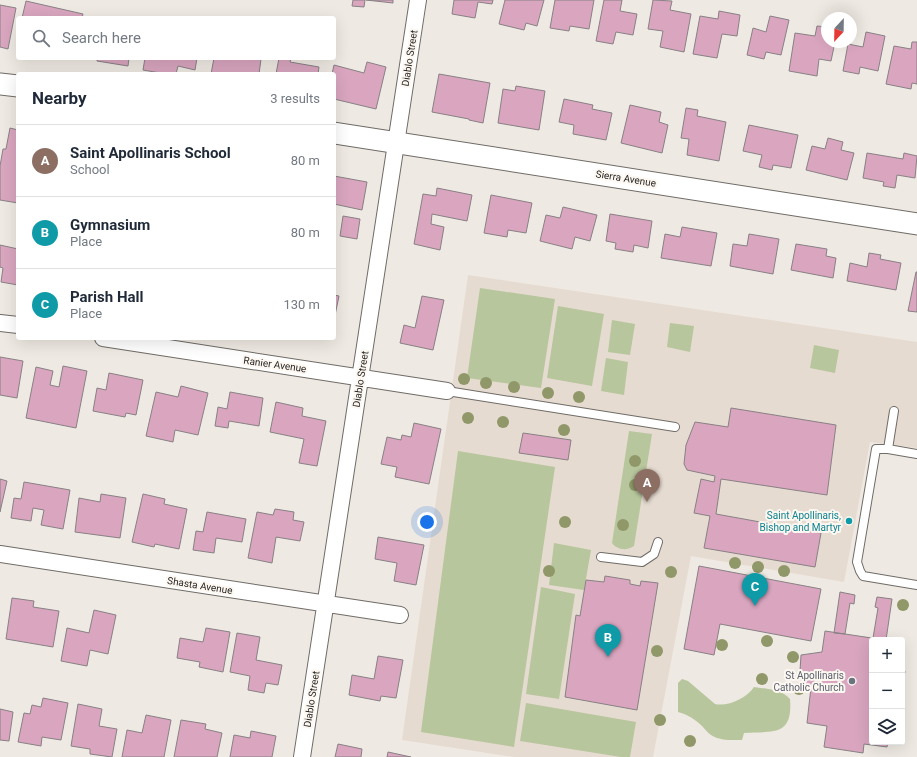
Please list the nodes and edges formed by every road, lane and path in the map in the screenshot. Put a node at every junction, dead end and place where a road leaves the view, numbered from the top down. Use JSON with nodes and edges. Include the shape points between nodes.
{"nodes":[{"id":1,"x":418,"y":0,"type":"edge"},
{"id":2,"x":0,"y":84,"type":"edge"},
{"id":3,"x":16,"y":86,"type":"edge"},
{"id":4,"x":336,"y":132,"type":"edge"},
{"id":5,"x":396,"y":142,"type":"junction"},
{"id":6,"x":917,"y":224,"type":"edge"},
{"id":7,"x":0,"y":323,"type":"edge"},
{"id":8,"x":16,"y":325,"type":"edge"},
{"id":9,"x":116,"y":340,"type":"edge"},
{"id":10,"x":360,"y":376,"type":"junction"},
{"id":11,"x":447,"y":391,"type":"joint"},
{"id":12,"x":894,"y":411,"type":"dead end"},
{"id":13,"x":675,"y":427,"type":"dead end"},
{"id":14,"x":888,"y":449,"type":"junction"},
{"id":15,"x":917,"y":454,"type":"edge"},
{"id":16,"x":658,"y":542,"type":"dead end"},
{"id":17,"x":0,"y":554,"type":"edge"},
{"id":18,"x":601,"y":557,"type":"dead end"},
{"id":19,"x":917,"y":585,"type":"edge"},
{"id":20,"x":326,"y":604,"type":"junction"},
{"id":21,"x":400,"y":615,"type":"dead end"},
{"id":22,"x":302,"y":757,"type":"edge"}],
"edges":[{"from":1,"to":5,"type":"street","name":"Diablo Street"},
{"from":2,"to":3,"type":"street"},
{"from":4,"to":5,"type":"street","name":"Sierra Avenue"},
{"from":5,"to":6,"type":"street","name":"Sierra Avenue"},
{"from":5,"to":10,"type":"street","name":"Diablo Street"},
{"from":7,"to":8,"type":"street"},
{"from":9,"to":10,"type":"street","name":"Ranier Avenue"},
{"from":10,"to":11,"type":"street","name":"Ranier Avenue"},
{"from":10,"to":20,"type":"street","name":"Diablo Street"},
{"from":11,"to":13,"type":"lane"},
{"from":12,"to":14,"type":"lane"},
{"from":14,"to":15,"type":"lane"},
{"from":14,"to":19,"type":"lane","via":[[876,449],[857,562],[863,576]]},
{"from":16,"to":18,"type":"lane","via":[[654,554],[642,562]]},
{"from":17,"to":20,"type":"street","name":"Shasta Avenue"},
{"from":20,"to":21,"type":"street","name":"Shasta Avenue"},
{"from":20,"to":22,"type":"street","name":"Diablo Street"}]}
